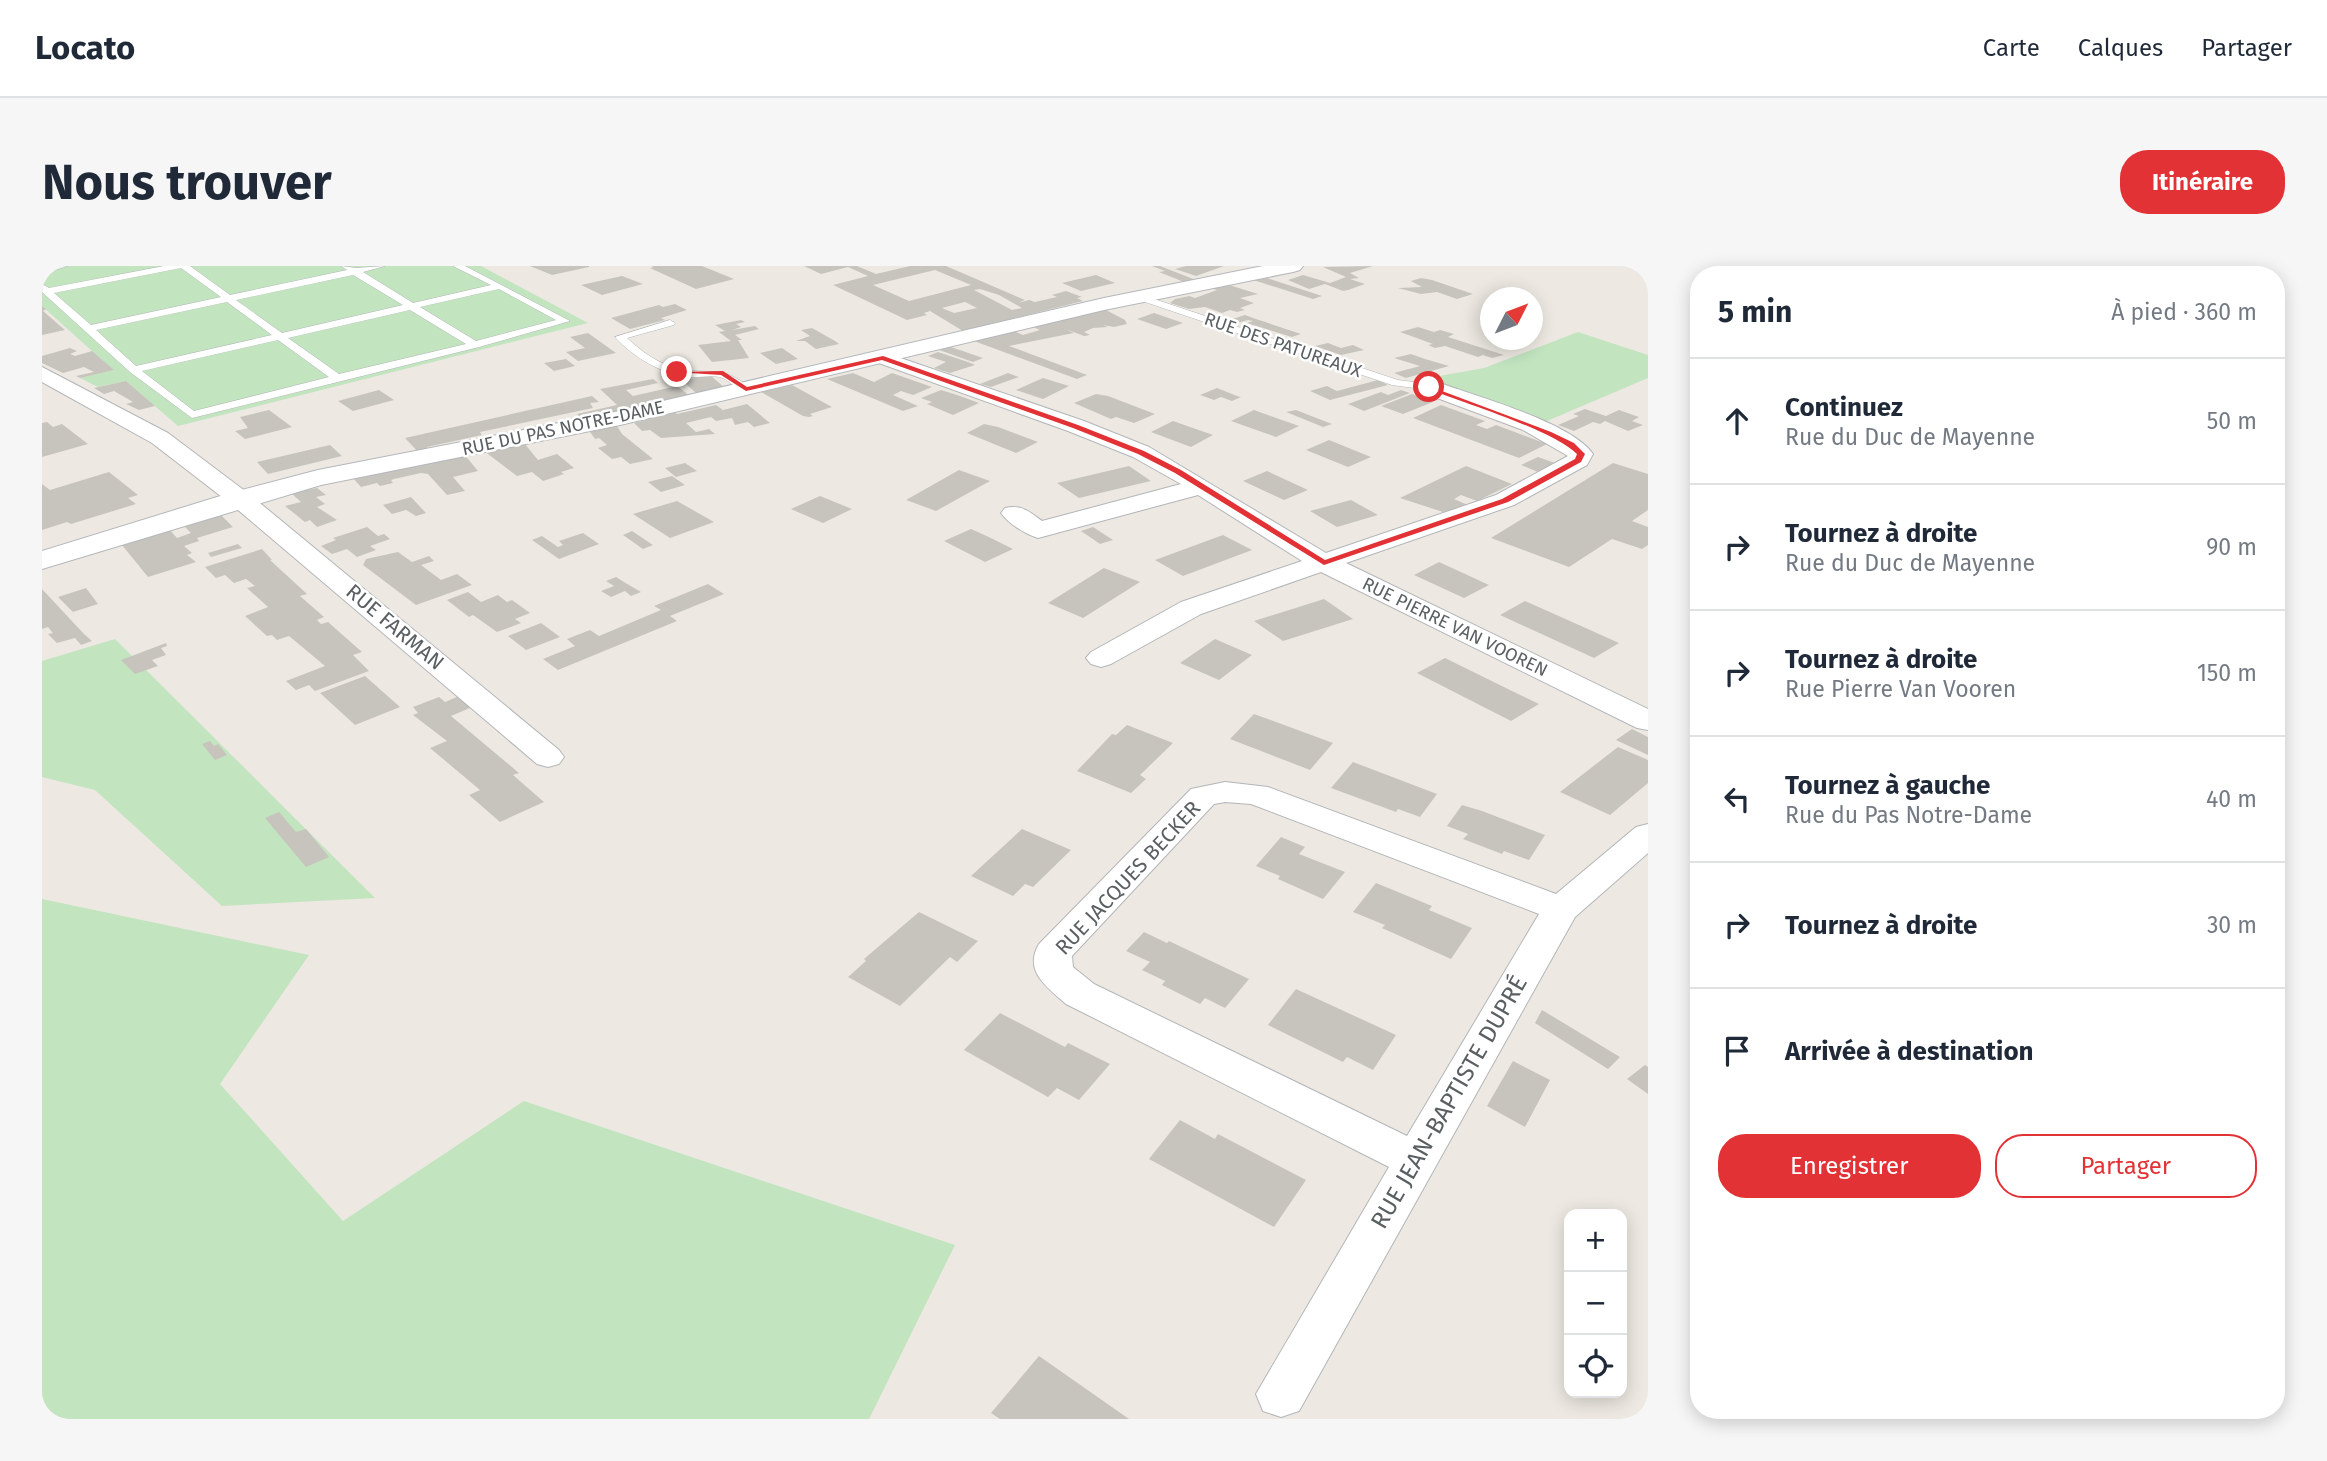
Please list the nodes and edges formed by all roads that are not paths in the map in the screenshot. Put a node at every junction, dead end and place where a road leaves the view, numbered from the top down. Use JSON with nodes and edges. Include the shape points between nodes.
{"nodes":[{"id":1,"x":63,"y":266,"type":"edge"},
{"id":2,"x":181,"y":266,"type":"edge"},
{"id":3,"x":380,"y":266,"type":"edge"},
{"id":4,"x":458,"y":266,"type":"edge"},
{"id":5,"x":1293,"y":266,"type":"edge"},
{"id":6,"x":351,"y":269,"type":"edge"},
{"id":7,"x":42,"y":271,"type":"edge"},
{"id":8,"x":500,"y":286,"type":"junction"},
{"id":9,"x":45,"y":289,"type":"edge"},
{"id":10,"x":1139,"y":296,"type":"junction"},
{"id":11,"x":229,"y":299,"type":"junction"},
{"id":12,"x":413,"y":306,"type":"junction"},
{"id":13,"x":670,"y":323,"type":"dead end"},
{"id":14,"x":88,"y":329,"type":"junction"},
{"id":15,"x":282,"y":336,"type":"junction"},
{"id":16,"x":475,"y":345,"type":"junction"},
{"id":17,"x":883,"y":358,"type":"junction"},
{"id":18,"x":134,"y":370,"type":"junction"},
{"id":19,"x":42,"y":373,"type":"edge"},
{"id":20,"x":337,"y":378,"type":"junction"},
{"id":21,"x":1429,"y":387,"type":"joint"},
{"id":22,"x":746,"y":389,"type":"junction"},
{"id":23,"x":1199,"y":487,"type":"junction"},
{"id":24,"x":240,"y":499,"type":"junction"},
{"id":25,"x":1014,"y":513,"type":"dead end"},
{"id":26,"x":42,"y":560,"type":"edge"},
{"id":27,"x":1324,"y":563,"type":"junction"},
{"id":28,"x":1101,"y":658,"type":"dead end"},
{"id":29,"x":1648,"y":721,"type":"edge"},
{"id":30,"x":548,"y":757,"type":"dead end"},
{"id":31,"x":1648,"y":835,"type":"edge"},
{"id":32,"x":1561,"y":909,"type":"junction"},
{"id":33,"x":1416,"y":1160,"type":"junction"},
{"id":34,"x":1281,"y":1394,"type":"dead end"}],
"edges":[{"from":1,"to":7,"type":"lane"},
{"from":2,"to":9,"type":"lane"},
{"from":2,"to":11,"type":"lane"},
{"from":3,"to":6,"type":"lane"},
{"from":4,"to":8,"type":"lane"},
{"from":5,"to":10,"type":"street","name":"RUE DU PAS NOTRE-DAME"},
{"from":6,"to":11,"type":"lane"},
{"from":6,"to":12,"type":"lane"},
{"from":8,"to":12,"type":"lane"},
{"from":8,"to":16,"type":"lane","via":[[565,321]]},
{"from":9,"to":14,"type":"lane"},
{"from":10,"to":17,"type":"street","name":"RUE DU PAS NOTRE-DAME"},
{"from":10,"to":21,"type":"lane","name":"RUE DES PATUREAUX","via":[[1396,383]]},
{"from":11,"to":14,"type":"lane"},
{"from":11,"to":15,"type":"lane"},
{"from":12,"to":15,"type":"lane"},
{"from":12,"to":16,"type":"lane"},
{"from":13,"to":22,"type":"lane","via":[[620,337],[659,365],[682,373],[723,373]]},
{"from":14,"to":18,"type":"lane"},
{"from":15,"to":18,"type":"lane"},
{"from":15,"to":20,"type":"lane"},
{"from":16,"to":20,"type":"lane"},
{"from":17,"to":22,"type":"street","name":"RUE DU PAS NOTRE-DAME"},
{"from":17,"to":23,"type":"street","name":"RUE PIERRE VAN VOOREN","via":[[1141,452]]},
{"from":18,"to":20,"type":"lane","via":[[191,415]]},
{"from":19,"to":24,"type":"street","name":"RUE FARMAN","via":[[160,438]]},
{"from":21,"to":27,"type":"street","via":[[1548,433],[1571,445],[1581,454],[1579,460],[1505,500]]},
{"from":22,"to":24,"type":"street","name":"RUE DU PAS NOTRE-DAME","via":[[318,478]]},
{"from":23,"to":25,"type":"street","via":[[1038,530]]},
{"from":23,"to":27,"type":"street","name":"RUE PIERRE VAN VOOREN"},
{"from":24,"to":26,"type":"street","name":"RUE DU PAS NOTRE-DAME"},
{"from":24,"to":30,"type":"street","name":"RUE FARMAN"},
{"from":27,"to":28,"type":"street","via":[[1191,608]]},
{"from":27,"to":29,"type":"street","name":"RUE PIERRE VAN VOOREN"},
{"from":31,"to":32,"type":"street","name":"RUE JEAN-BAPTISTE DUPRÉ"},
{"from":32,"to":33,"type":"street","name":"RUE JEAN-BAPTISTE DUPRÉ"},
{"from":32,"to":33,"type":"street","name":"RUE JACQUES BECKER","via":[[1256,794],[1225,792],[1203,796],[1053,953],[1054,972],[1080,994]]},
{"from":33,"to":34,"type":"street","name":"RUE JEAN-BAPTISTE DUPRÉ"}]}
